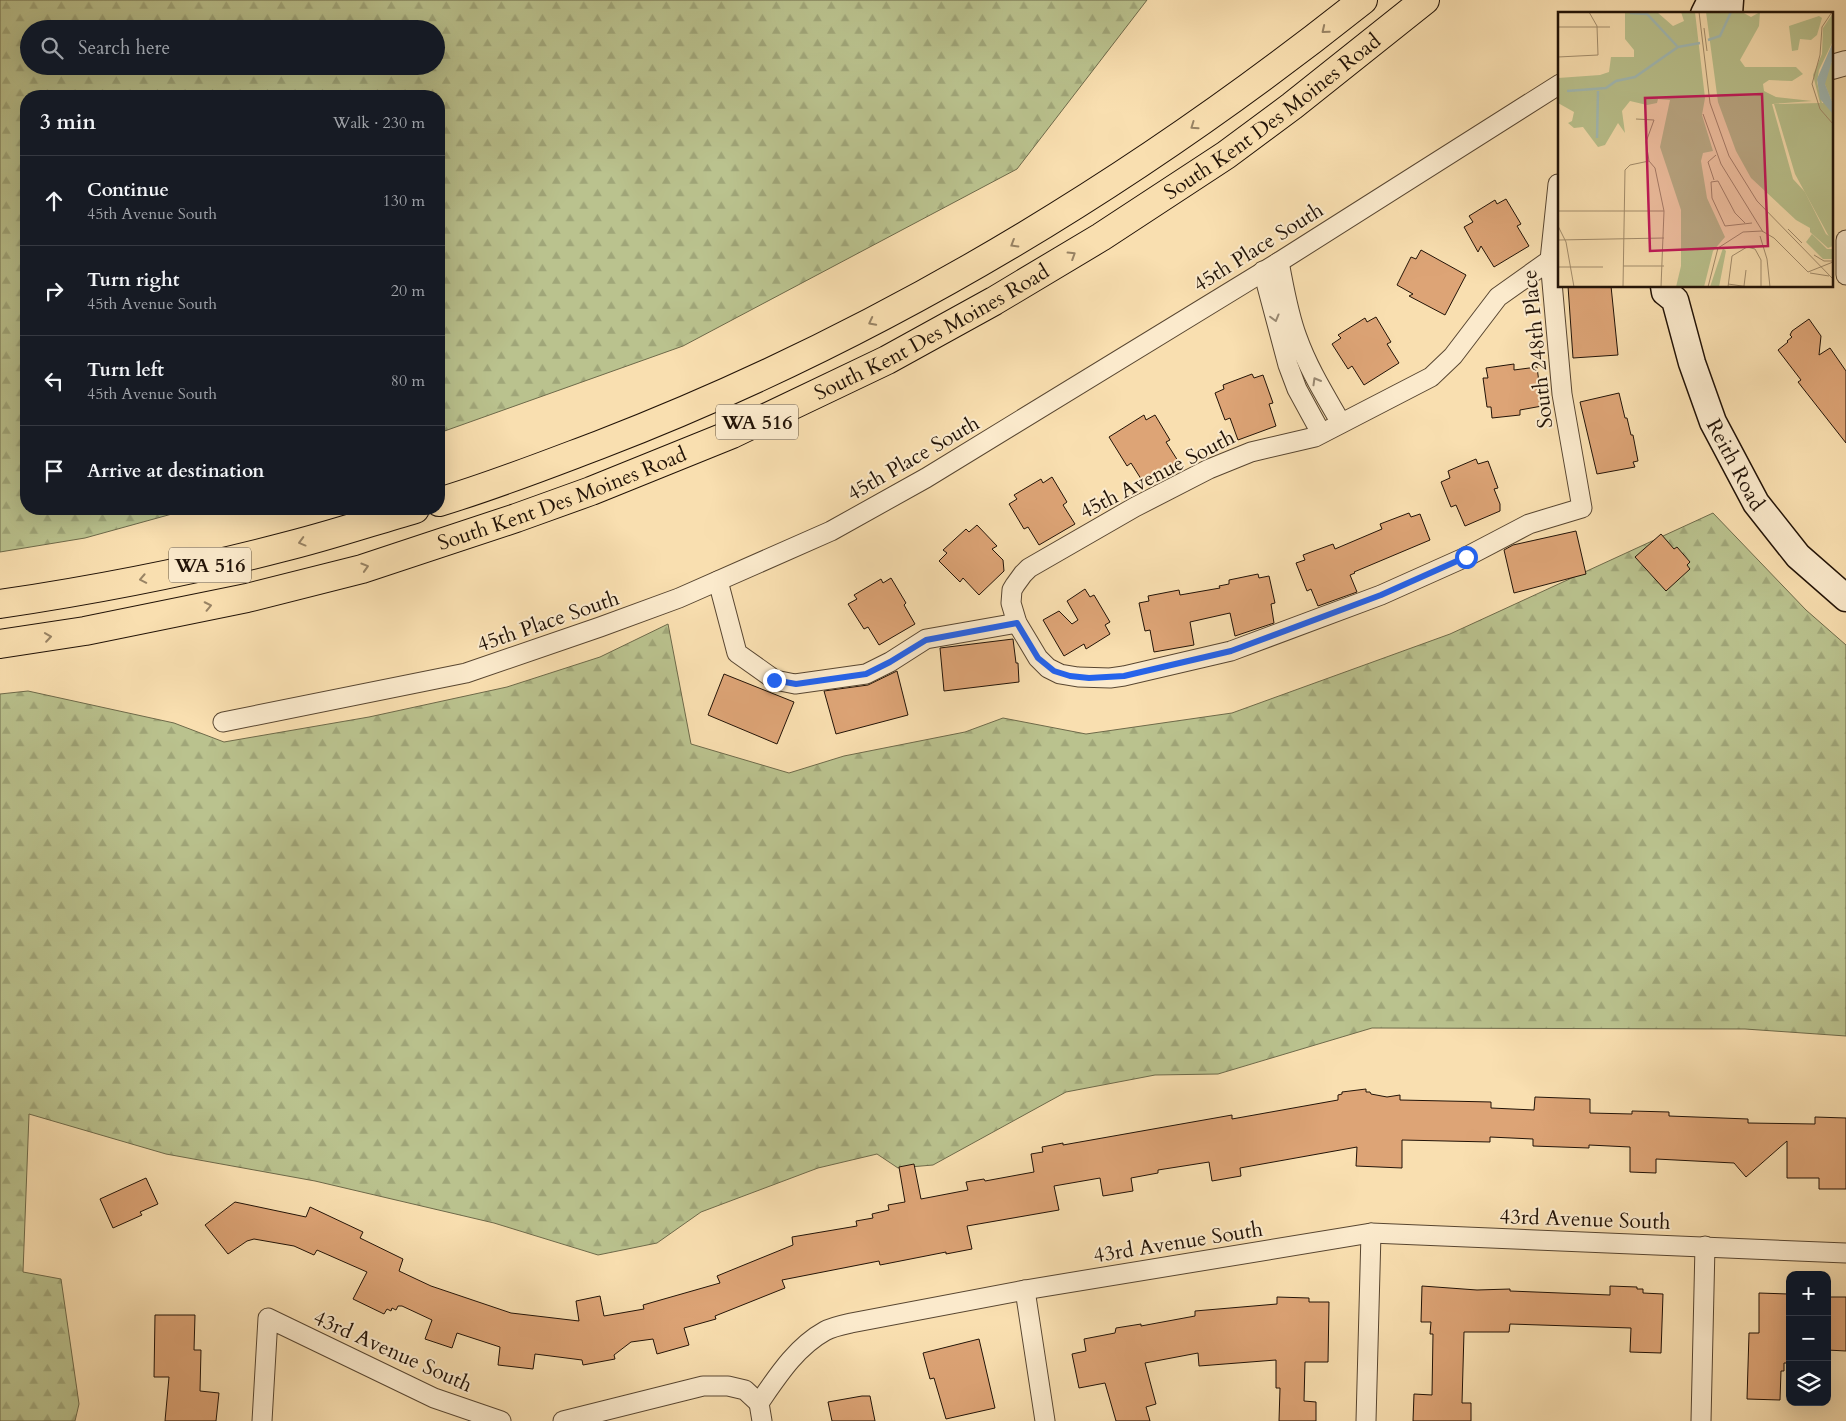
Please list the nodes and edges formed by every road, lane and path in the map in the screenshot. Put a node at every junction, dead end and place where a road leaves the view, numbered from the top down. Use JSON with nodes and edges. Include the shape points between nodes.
{"nodes":[{"id":1,"x":1363,"y":0,"type":"edge"},
{"id":2,"x":1425,"y":0,"type":"edge"},
{"id":3,"x":1711,"y":0,"type":"edge"},
{"id":4,"x":1705,"y":12,"type":"edge"},
{"id":5,"x":1558,"y":85,"type":"edge"},
{"id":6,"x":1558,"y":184,"type":"dead end"},
{"id":7,"x":1846,"y":240,"type":"edge"},
{"id":8,"x":1550,"y":260,"type":"junction"},
{"id":9,"x":1271,"y":266,"type":"junction"},
{"id":10,"x":1846,"y":275,"type":"edge"},
{"id":11,"x":1674,"y":291,"type":"edge"},
{"id":12,"x":1340,"y":423,"type":"junction"},
{"id":13,"x":1321,"y":434,"type":"junction"},
{"id":14,"x":445,"y":500,"type":"edge"},
{"id":15,"x":1582,"y":508,"type":"joint"},
{"id":16,"x":394,"y":515,"type":"edge"},
{"id":17,"x":718,"y":581,"type":"junction"},
{"id":18,"x":1846,"y":598,"type":"edge"},
{"id":19,"x":0,"y":604,"type":"edge"},
{"id":20,"x":1017,"y":623,"type":"junction"},
{"id":21,"x":0,"y":644,"type":"edge"},
{"id":22,"x":223,"y":722,"type":"dead end"},
{"id":23,"x":1371,"y":1233,"type":"junction"},
{"id":24,"x":1705,"y":1246,"type":"junction"},
{"id":25,"x":1846,"y":1253,"type":"edge"},
{"id":26,"x":1025,"y":1290,"type":"junction"},
{"id":27,"x":760,"y":1412,"type":"edge"},
{"id":28,"x":262,"y":1421,"type":"edge"},
{"id":29,"x":501,"y":1421,"type":"edge"},
{"id":30,"x":564,"y":1421,"type":"edge"},
{"id":31,"x":1045,"y":1421,"type":"edge"},
{"id":32,"x":1366,"y":1421,"type":"edge"},
{"id":33,"x":1701,"y":1421,"type":"edge"}],
"edges":[{"from":1,"to":14,"type":"highway","name":"South Kent Des Moines Road","number":"WA 516","one_way":true,"via":[[1249,88],[1151,156],[946,283],[819,349],[682,412]]},
{"from":21,"to":2,"type":"highway","name":"South Kent Des Moines Road","number":"WA 516","one_way":true,"via":[[85,632],[218,604],[362,568],[525,515],[732,434],[887,360],[1101,237],[1292,106]]},
{"from":3,"to":4,"type":"main road"},
{"from":5,"to":9,"type":"street","name":"45th Place South"},
{"from":6,"to":8,"type":"street","name":"South 248th Place"},
{"from":7,"to":10,"type":"street"},
{"from":8,"to":12,"type":"street","name":"45th Avenue South","via":[[1498,297],[1453,356],[1431,377]]},
{"from":8,"to":15,"type":"street","name":"South 248th Place","via":[[1562,394]]},
{"from":12,"to":9,"type":"street","one_way":true,"via":[[1296,336]]},
{"from":9,"to":13,"type":"street","one_way":true,"via":[[1288,366]]},
{"from":9,"to":17,"type":"street","name":"45th Place South","via":[[918,482],[831,531]]},
{"from":11,"to":18,"type":"main road","name":"Reith Road","via":[[1692,363],[1713,422],[1756,503],[1798,556]]},
{"from":12,"to":13,"type":"street","name":"45th Avenue South"},
{"from":13,"to":20,"type":"street","name":"45th Avenue South","via":[[1301,442],[1251,452],[1209,469],[1046,558],[1023,574],[1012,590],[1011,603]]},
{"from":15,"to":20,"type":"street","name":"45th Avenue South","via":[[1529,524],[1466,557],[1381,595],[1231,651],[1124,676],[1089,678],[1054,671],[1038,658]]},
{"from":16,"to":19,"type":"highway","name":"South Kent Des Moines Road","number":"WA 516","one_way":true,"via":[[204,567]]},
{"from":17,"to":20,"type":"street","via":[[737,653],[774,680],[796,684],[866,674],[926,640]]},
{"from":17,"to":22,"type":"street","name":"45th Place South","via":[[600,627],[466,673]]},
{"from":23,"to":24,"type":"street","name":"43rd Avenue South"},
{"from":23,"to":26,"type":"street","name":"43rd Avenue South"},
{"from":23,"to":32,"type":"street"},
{"from":24,"to":25,"type":"street","name":"43rd Avenue South"},
{"from":24,"to":33,"type":"street"},
{"from":26,"to":27,"type":"street","name":"43rd Avenue South","via":[[851,1323],[825,1331],[803,1346],[779,1374]]},
{"from":26,"to":31,"type":"street"},
{"from":27,"to":30,"type":"street","name":"43rd Avenue South","via":[[745,1390],[703,1386]]},
{"from":28,"to":29,"type":"street","name":"43rd Avenue South","via":[[268,1318],[434,1398]]}]}
